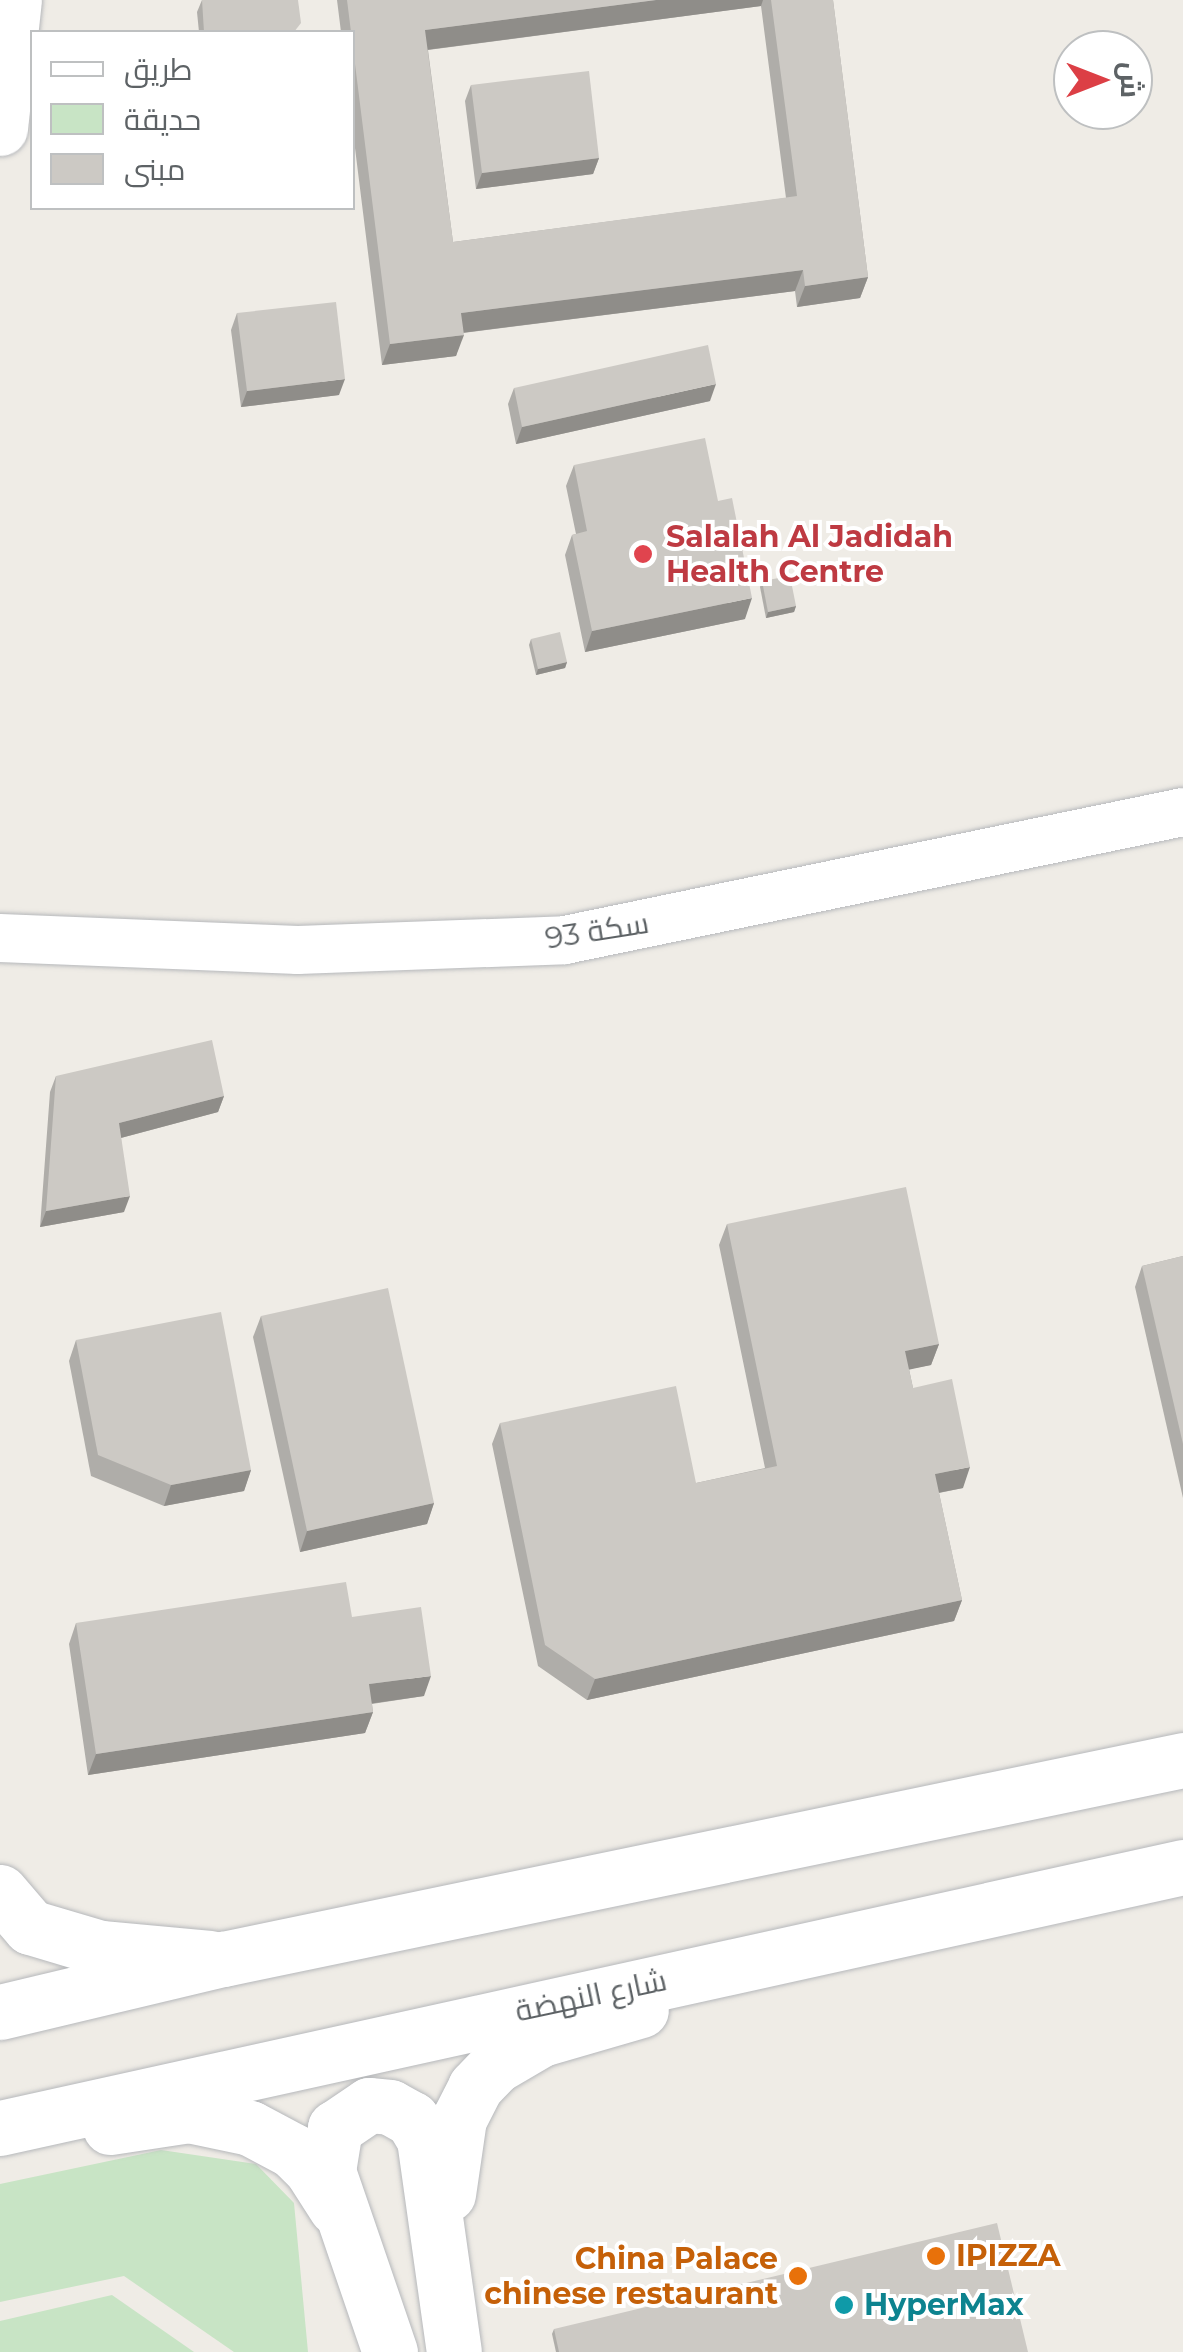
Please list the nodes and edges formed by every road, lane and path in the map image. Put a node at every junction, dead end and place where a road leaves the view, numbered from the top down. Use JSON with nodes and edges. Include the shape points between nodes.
{"nodes":[{"id":1,"x":14,"y":0,"type":"edge"},
{"id":2,"x":0,"y":128,"type":"edge"},
{"id":3,"x":1183,"y":812,"type":"edge"},
{"id":4,"x":0,"y":938,"type":"edge"},
{"id":5,"x":1183,"y":1760,"type":"edge"},
{"id":6,"x":1183,"y":1868,"type":"edge"},
{"id":7,"x":0,"y":1892,"type":"edge"},
{"id":8,"x":223,"y":1959,"type":"junction"},
{"id":9,"x":732,"y":1966,"type":"junction"},
{"id":10,"x":0,"y":2012,"type":"edge"},
{"id":11,"x":0,"y":2128,"type":"edge"},
{"id":12,"x":0,"y":2141,"type":"edge"},
{"id":13,"x":338,"y":2211,"type":"junction"},
{"id":14,"x":440,"y":2241,"type":"junction"},
{"id":15,"x":390,"y":2352,"type":"edge"},
{"id":16,"x":454,"y":2352,"type":"edge"}],
"edges":[{"from":1,"to":2,"type":"main road"},
{"from":3,"to":4,"type":"street","name":"سكة 93","via":[[565,940],[298,950]]},
{"from":5,"to":8,"type":"main road"},
{"from":6,"to":9,"type":"main road","name":"شارع النهضة"},
{"from":7,"to":8,"type":"main road","via":[[30,1927],[100,1948]]},
{"from":8,"to":10,"type":"main road"},
{"from":9,"to":11,"type":"main road","name":"شارع النهضة"},
{"from":9,"to":14,"type":"main road","via":[[686,1996],[541,2039],[494,2066],[459,2119]]},
{"from":12,"to":13,"type":"main road","via":[[162,2118],[223,2120],[293,2151]]},
{"from":13,"to":14,"type":"main road","via":[[328,2171],[336,2128],[368,2106],[390,2107],[412,2119],[424,2139]]},
{"from":13,"to":15,"type":"main road"},
{"from":14,"to":16,"type":"main road"}]}
